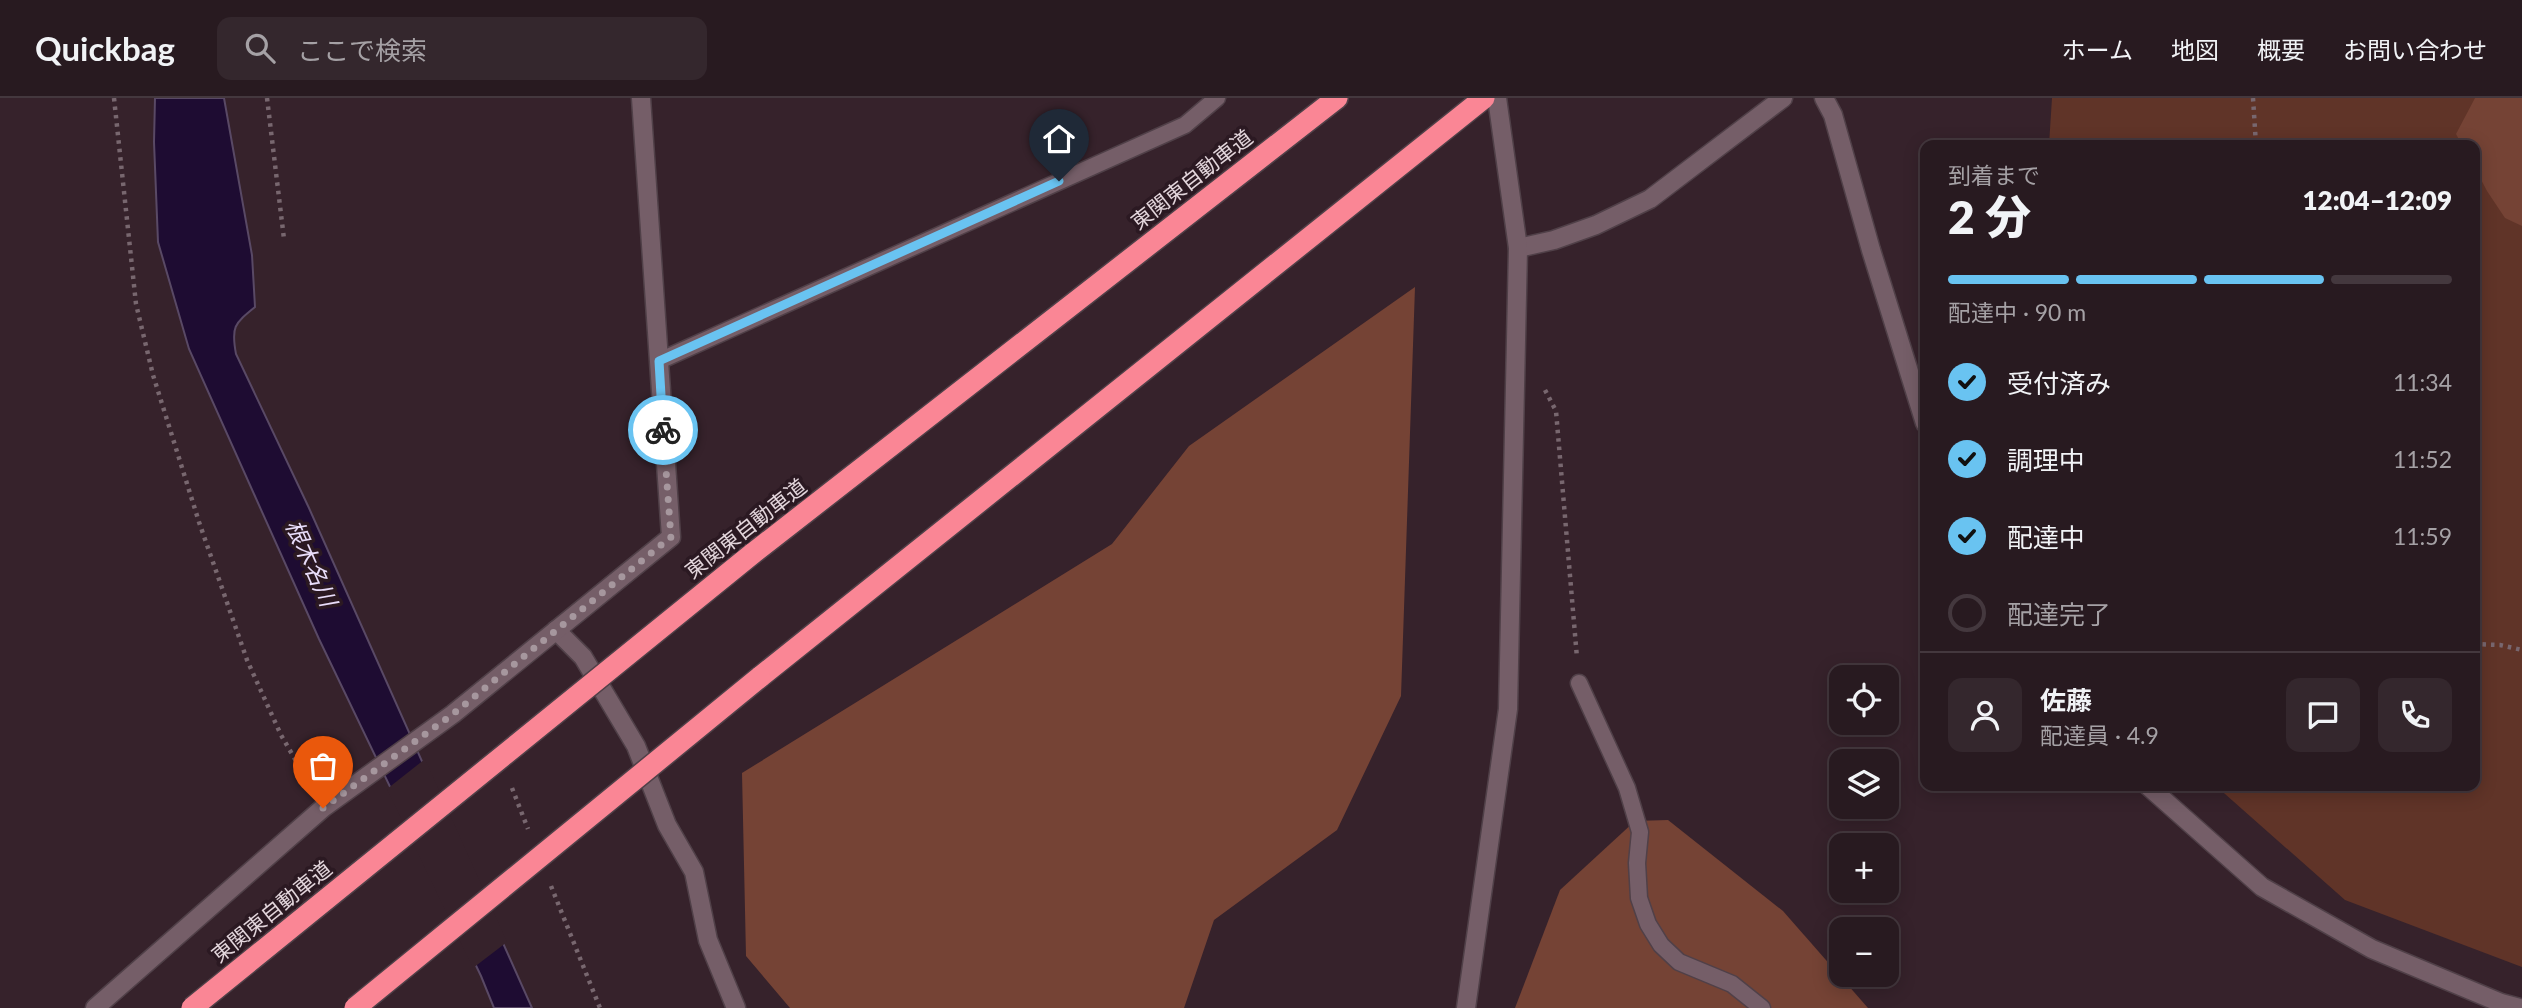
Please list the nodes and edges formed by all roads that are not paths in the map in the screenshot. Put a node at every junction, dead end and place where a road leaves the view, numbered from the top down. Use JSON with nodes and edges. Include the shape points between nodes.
{"nodes":[{"id":1,"x":641,"y":98,"type":"edge"},
{"id":2,"x":1217,"y":98,"type":"edge"},
{"id":3,"x":1337,"y":98,"type":"edge"},
{"id":4,"x":1484,"y":98,"type":"edge"},
{"id":5,"x":1497,"y":98,"type":"edge"},
{"id":6,"x":1783,"y":98,"type":"edge"},
{"id":7,"x":1824,"y":98,"type":"edge"},
{"id":8,"x":1518,"y":248,"type":"junction"},
{"id":9,"x":659,"y":361,"type":"junction"},
{"id":10,"x":1920,"y":407,"type":"edge"},
{"id":11,"x":556,"y":630,"type":"junction"},
{"id":12,"x":1579,"y":683,"type":"road end"},
{"id":13,"x":2154,"y":791,"type":"edge"},
{"id":14,"x":95,"y":1008,"type":"edge"},
{"id":15,"x":192,"y":1008,"type":"edge"},
{"id":16,"x":355,"y":1008,"type":"edge"},
{"id":17,"x":736,"y":1008,"type":"edge"},
{"id":18,"x":1466,"y":1008,"type":"edge"},
{"id":19,"x":1762,"y":1008,"type":"edge"},
{"id":20,"x":2521,"y":1008,"type":"edge"}],
"edges":[{"from":1,"to":9,"type":"street"},
{"from":2,"to":9,"type":"lane","via":[[1185,125]]},
{"from":3,"to":15,"type":"highway","name":"東関東自動車道","bridge":true,"via":[[752,554]]},
{"from":4,"to":16,"type":"highway","bridge":true,"via":[[760,677]]},
{"from":5,"to":8,"type":"street"},
{"from":6,"to":8,"type":"street","via":[[1650,199],[1586,229]]},
{"from":7,"to":10,"type":"street","via":[[1833,115]]},
{"from":8,"to":18,"type":"street","via":[[1508,709]]},
{"from":9,"to":11,"type":"street","via":[[671,537]]},
{"from":11,"to":14,"type":"street","via":[[453,714],[323,808]]},
{"from":11,"to":17,"type":"street","via":[[583,657],[636,746],[667,825],[694,872],[708,940]]},
{"from":12,"to":19,"type":"lane","via":[[1628,788],[1640,832],[1639,898],[1648,923],[1661,945],[1679,962],[1732,984]]},
{"from":13,"to":20,"type":"street","via":[[2262,887],[2372,949]]}]}
